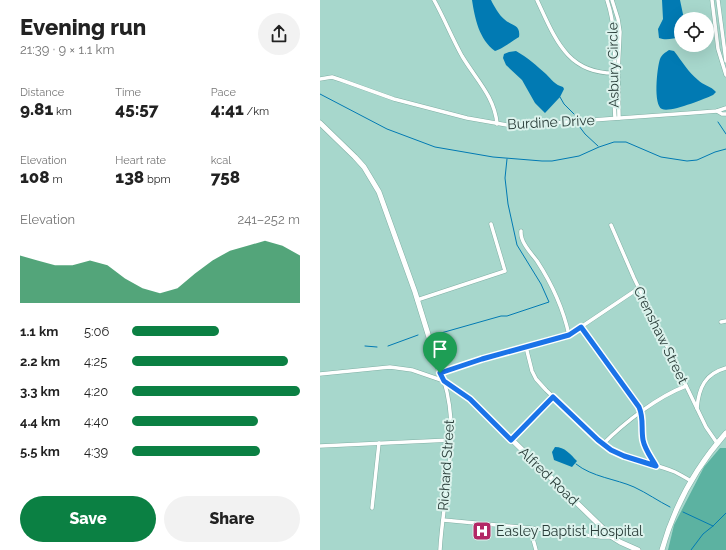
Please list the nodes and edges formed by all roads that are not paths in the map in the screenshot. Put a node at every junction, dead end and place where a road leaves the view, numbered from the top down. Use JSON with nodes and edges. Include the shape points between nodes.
{"nodes":[{"id":1,"x":434,"y":0,"type":"edge"},
{"id":2,"x":537,"y":0,"type":"edge"},
{"id":3,"x":607,"y":0,"type":"edge"},
{"id":4,"x":612,"y":0,"type":"edge"},
{"id":5,"x":712,"y":0,"type":"edge"},
{"id":6,"x":718,"y":0,"type":"edge"},
{"id":7,"x":718,"y":6,"type":"junction"},
{"id":8,"x":712,"y":7,"type":"junction"},
{"id":9,"x":613,"y":12,"type":"junction"},
{"id":10,"x":724,"y":46,"type":"junction"},
{"id":11,"x":718,"y":47,"type":"junction"},
{"id":12,"x":726,"y":60,"type":"edge"},
{"id":13,"x":724,"y":67,"type":"edge"},
{"id":14,"x":616,"y":73,"type":"junction"},
{"id":15,"x":726,"y":75,"type":"edge"},
{"id":16,"x":320,"y":79,"type":"edge"},
{"id":17,"x":726,"y":108,"type":"edge"},
{"id":18,"x":717,"y":111,"type":"junction"},
{"id":19,"x":726,"y":114,"type":"edge"},
{"id":20,"x":617,"y":118,"type":"junction"},
{"id":21,"x":320,"y":123,"type":"edge"},
{"id":22,"x":497,"y":124,"type":"junction"},
{"id":23,"x":491,"y":224,"type":"dead end"},
{"id":24,"x":611,"y":225,"type":"dead end"},
{"id":25,"x":521,"y":232,"type":"dead end"},
{"id":26,"x":638,"y":288,"type":"junction"},
{"id":27,"x":418,"y":300,"type":"junction"},
{"id":28,"x":726,"y":321,"type":"edge"},
{"id":29,"x":721,"y":322,"type":"dead end"},
{"id":30,"x":581,"y":327,"type":"junction"},
{"id":31,"x":569,"y":335,"type":"junction"},
{"id":32,"x":526,"y":347,"type":"junction"},
{"id":33,"x":726,"y":368,"type":"edge"},
{"id":34,"x":440,"y":373,"type":"junction"},
{"id":35,"x":320,"y":374,"type":"edge"},
{"id":36,"x":444,"y":381,"type":"junction"},
{"id":37,"x":686,"y":386,"type":"junction"},
{"id":38,"x":553,"y":397,"type":"junction"},
{"id":39,"x":697,"y":409,"type":"junction"},
{"id":40,"x":641,"y":412,"type":"junction"},
{"id":41,"x":726,"y":434,"type":"edge"},
{"id":42,"x":450,"y":440,"type":"junction"},
{"id":43,"x":511,"y":440,"type":"junction"},
{"id":44,"x":379,"y":443,"type":"junction"},
{"id":45,"x":717,"y":443,"type":"junction"},
{"id":46,"x":603,"y":444,"type":"junction"},
{"id":47,"x":320,"y":446,"type":"edge"},
{"id":48,"x":656,"y":466,"type":"junction"},
{"id":49,"x":691,"y":481,"type":"junction"},
{"id":50,"x":372,"y":508,"type":"dead end"},
{"id":51,"x":443,"y":520,"type":"junction"},
{"id":52,"x":530,"y":528,"type":"junction"},
{"id":53,"x":612,"y":537,"type":"junction"},
{"id":54,"x":440,"y":550,"type":"edge"},
{"id":55,"x":536,"y":550,"type":"edge"},
{"id":56,"x":638,"y":550,"type":"edge"},
{"id":57,"x":662,"y":550,"type":"edge"}],
"edges":[{"from":1,"to":22,"type":"street","via":[[461,54],[488,94]]},
{"from":2,"to":14,"type":"street","via":[[562,49],[592,71]]},
{"from":3,"to":9,"type":"street","name":"Asbury Circle"},
{"from":4,"to":9,"type":"street","name":"Asbury Circle"},
{"from":5,"to":8,"type":"street"},
{"from":6,"to":7,"type":"street"},
{"from":7,"to":8,"type":"street"},
{"from":7,"to":10,"type":"street"},
{"from":8,"to":11,"type":"street"},
{"from":9,"to":14,"type":"street","name":"Asbury Circle"},
{"from":10,"to":11,"type":"street"},
{"from":10,"to":12,"type":"street"},
{"from":11,"to":13,"type":"street"},
{"from":13,"to":15,"type":"street"},
{"from":14,"to":20,"type":"street","name":"Asbury Circle","via":[[613,97]]},
{"from":16,"to":22,"type":"street","name":"Burdine Drive","via":[[341,80],[394,99]]},
{"from":17,"to":18,"type":"street","name":"Burdine Drive"},
{"from":18,"to":19,"type":"street","name":"Burdine Drive"},
{"from":18,"to":20,"type":"street","name":"Burdine Drive"},
{"from":20,"to":22,"type":"street","name":"Burdine Drive","via":[[525,126]]},
{"from":21,"to":27,"type":"street","via":[[359,162],[379,192]]},
{"from":23,"to":27,"type":"street","via":[[505,271]]},
{"from":24,"to":26,"type":"street","name":"Crenshaw Street"},
{"from":25,"to":31,"type":"street","via":[[522,240],[551,283]]},
{"from":26,"to":30,"type":"street"},
{"from":26,"to":37,"type":"street","name":"Crenshaw Street"},
{"from":27,"to":34,"type":"street"},
{"from":28,"to":29,"type":"street"},
{"from":30,"to":31,"type":"street"},
{"from":30,"to":40,"type":"street"},
{"from":31,"to":32,"type":"street"},
{"from":32,"to":34,"type":"street"},
{"from":32,"to":38,"type":"street","via":[[534,375]]},
{"from":33,"to":39,"type":"street","via":[[707,378]]},
{"from":34,"to":36,"type":"street"},
{"from":35,"to":36,"type":"street","via":[[390,367],[412,370]]},
{"from":36,"to":42,"type":"street","name":"Richard Street","via":[[448,400]]},
{"from":36,"to":43,"type":"street","name":"Alfred Road","via":[[470,399]]},
{"from":37,"to":39,"type":"street","name":"Crenshaw Street"},
{"from":37,"to":40,"type":"street","via":[[668,393]]},
{"from":38,"to":43,"type":"street"},
{"from":38,"to":46,"type":"street"},
{"from":39,"to":45,"type":"street","name":"Crenshaw Street"},
{"from":40,"to":46,"type":"street"},
{"from":40,"to":48,"type":"street","via":[[643,440]]},
{"from":41,"to":45,"type":"street"},
{"from":42,"to":44,"type":"street"},
{"from":42,"to":51,"type":"street","name":"Richard Street"},
{"from":43,"to":53,"type":"street","name":"Alfred Road"},
{"from":44,"to":47,"type":"street"},
{"from":44,"to":50,"type":"street"},
{"from":45,"to":49,"type":"street"},
{"from":46,"to":48,"type":"street","via":[[624,456]]},
{"from":48,"to":49,"type":"street"},
{"from":49,"to":57,"type":"street","via":[[668,530]]},
{"from":51,"to":52,"type":"street"},
{"from":51,"to":54,"type":"street","name":"Richard Street"},
{"from":52,"to":53,"type":"street"},
{"from":52,"to":55,"type":"street"},
{"from":53,"to":56,"type":"street","name":"Alfred Road"}]}
